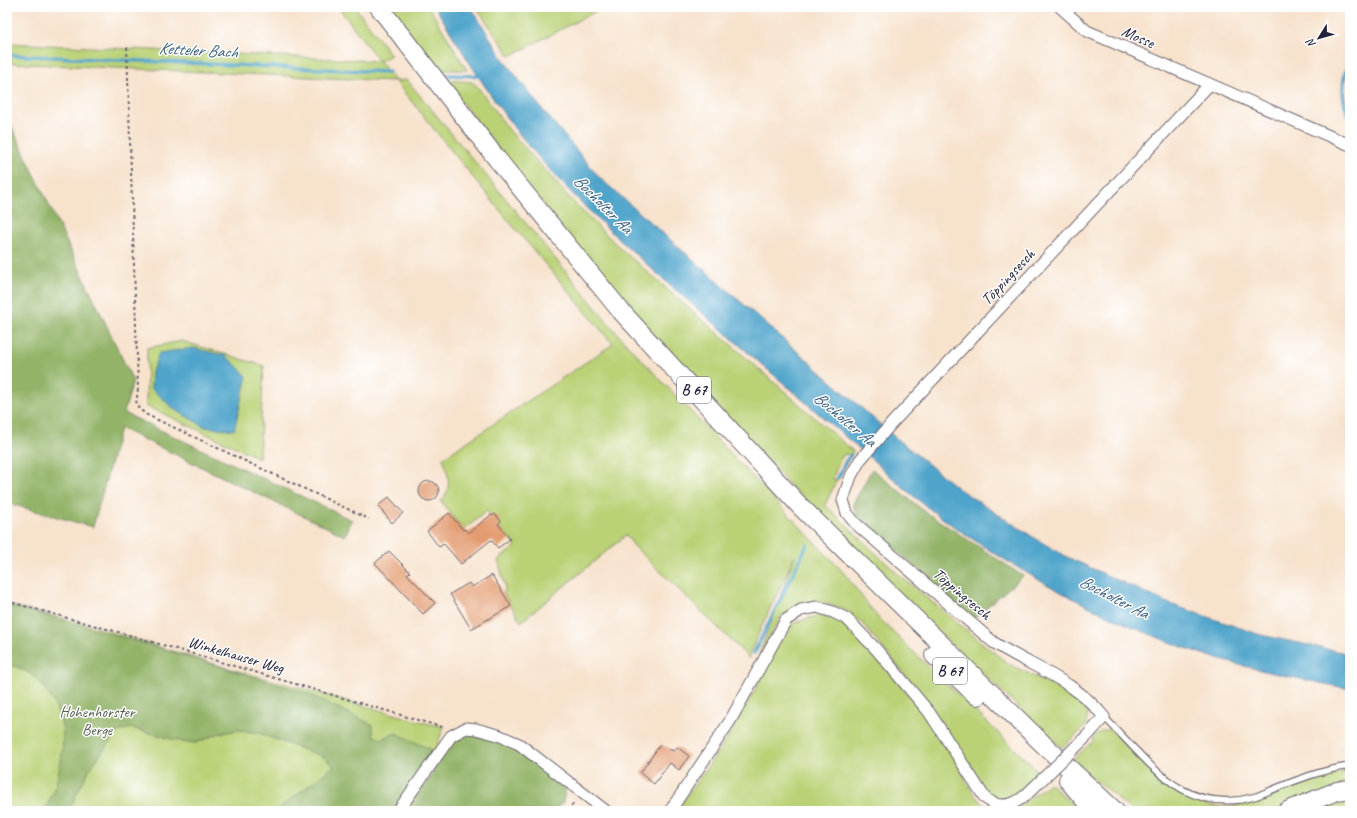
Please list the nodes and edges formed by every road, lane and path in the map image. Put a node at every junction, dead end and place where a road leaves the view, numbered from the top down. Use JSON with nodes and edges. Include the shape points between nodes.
{"nodes":[{"id":1,"x":368,"y":7,"type":"edge"},
{"id":2,"x":379,"y":7,"type":"edge"},
{"id":3,"x":1060,"y":7,"type":"edge"},
{"id":4,"x":127,"y":47,"type":"dead end"},
{"id":5,"x":1209,"y":85,"type":"junction"},
{"id":6,"x":1350,"y":145,"type":"edge"},
{"id":7,"x":369,"y":519,"type":"dead end"},
{"id":8,"x":7,"y":601,"type":"edge"},
{"id":9,"x":1104,"y":717,"type":"junction"},
{"id":10,"x":458,"y":731,"type":"junction"},
{"id":11,"x":1043,"y":744,"type":"junction"},
{"id":12,"x":1350,"y":766,"type":"edge"},
{"id":13,"x":1065,"y":776,"type":"junction"},
{"id":14,"x":1350,"y":789,"type":"edge"},
{"id":15,"x":1350,"y":795,"type":"edge"},
{"id":16,"x":398,"y":811,"type":"edge"},
{"id":17,"x":606,"y":811,"type":"edge"},
{"id":18,"x":670,"y":811,"type":"edge"},
{"id":19,"x":1094,"y":811,"type":"edge"},
{"id":20,"x":1103,"y":811,"type":"edge"},
{"id":21,"x":1115,"y":811,"type":"edge"},
{"id":22,"x":1125,"y":811,"type":"edge"},
{"id":23,"x":1287,"y":811,"type":"edge"},
{"id":24,"x":1307,"y":811,"type":"edge"}],
"edges":[{"from":1,"to":13,"type":"highway","number":"B 67","via":[[493,169],[619,322],[858,579],[957,678]]},
{"from":2,"to":11,"type":"highway","number":"B 67","via":[[497,159],[620,310],[799,505]]},
{"from":3,"to":5,"type":"street","name":"Mosse","via":[[1087,31]]},
{"from":4,"to":7,"type":"path","via":[[138,389],[136,406],[145,414]]},
{"from":5,"to":6,"type":"street"},
{"from":5,"to":9,"type":"street","name":"Töppingsesch","via":[[892,423],[860,460],[851,476],[843,500],[847,513],[855,523],[993,642],[1064,681],[1095,706]]},
{"from":8,"to":10,"type":"path","name":"Winkelhauser Weg"},
{"from":9,"to":12,"type":"lane","via":[[1162,778],[1177,790],[1197,799],[1221,804],[1249,799],[1328,769]]},
{"from":9,"to":18,"type":"street","bridge":true,"via":[[1027,794],[1015,803],[998,805],[985,798],[929,712],[886,660],[847,619],[817,607],[801,610],[786,620],[730,721]]},
{"from":10,"to":16,"type":"street","via":[[451,736]]},
{"from":10,"to":17,"type":"street","via":[[466,728],[476,729],[519,744]]},
{"from":11,"to":21,"type":"highway","number":"B 67"},
{"from":11,"to":22,"type":"highway","number":"B 67"},
{"from":13,"to":19,"type":"highway","number":"B 67"},
{"from":13,"to":20,"type":"highway","number":"B 67"},
{"from":14,"to":23,"type":"highway","via":[[1337,791]]},
{"from":15,"to":24,"type":"highway","via":[[1324,802]]}]}
